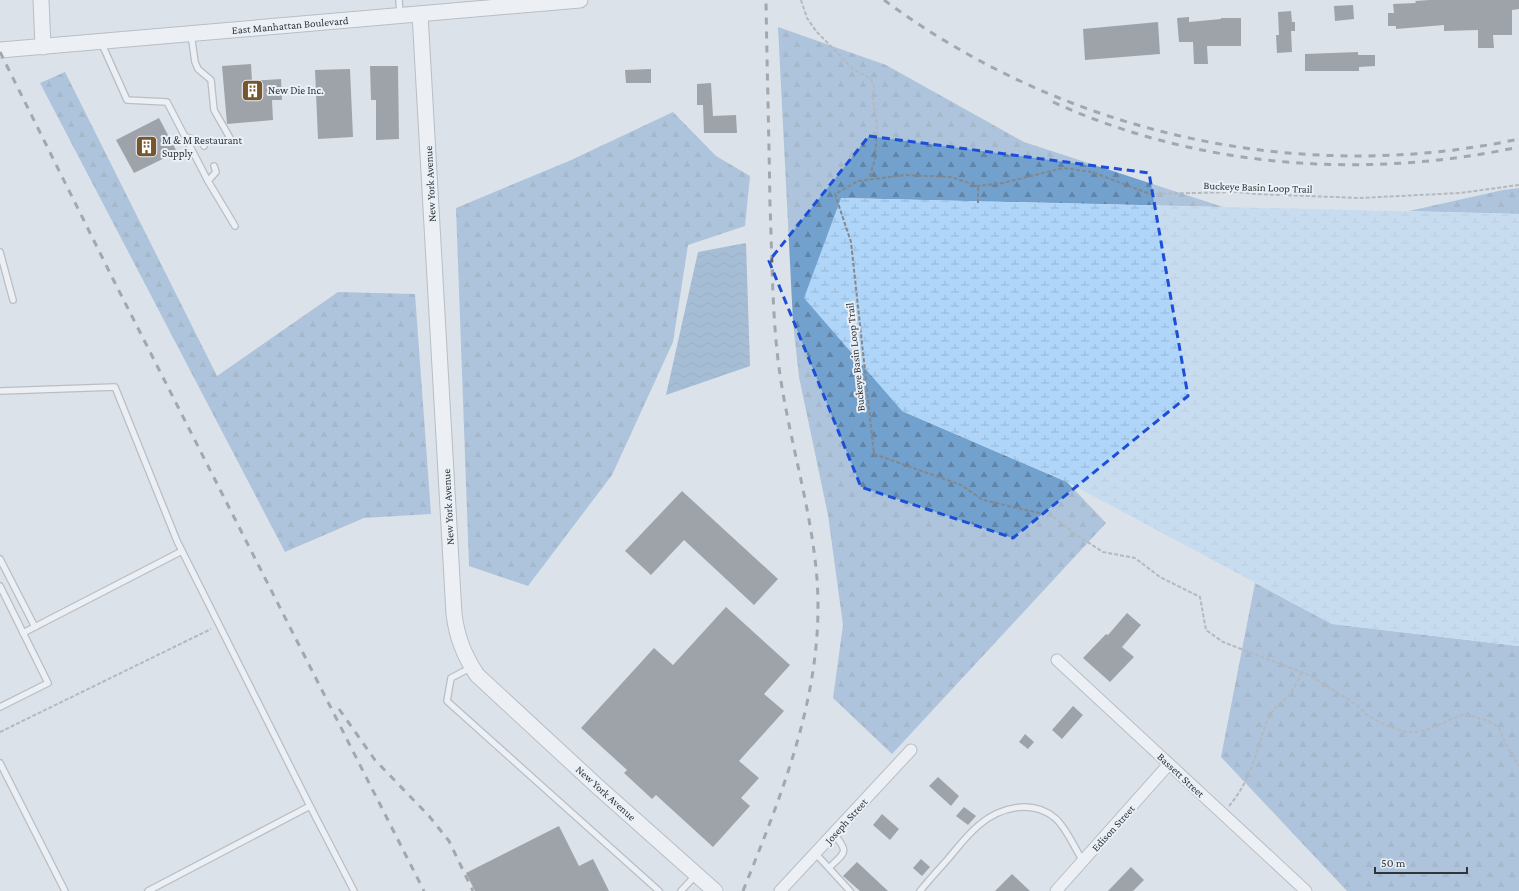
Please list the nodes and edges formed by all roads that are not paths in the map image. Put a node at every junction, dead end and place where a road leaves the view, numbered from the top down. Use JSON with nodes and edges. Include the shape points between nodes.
{"nodes":[{"id":1,"x":41,"y":0,"type":"edge"},
{"id":2,"x":399,"y":0,"type":"edge"},
{"id":3,"x":580,"y":0,"type":"edge"},
{"id":4,"x":420,"y":14,"type":"junction"},
{"id":5,"x":400,"y":16,"type":"junction"},
{"id":6,"x":191,"y":34,"type":"junction"},
{"id":7,"x":101,"y":41,"type":"junction"},
{"id":8,"x":43,"y":46,"type":"junction"},
{"id":9,"x":0,"y":50,"type":"edge"},
{"id":10,"x":186,"y":137,"type":"junction"},
{"id":11,"x":230,"y":138,"type":"dead end"},
{"id":12,"x":204,"y":146,"type":"dead end"},
{"id":13,"x":214,"y":166,"type":"dead end"},
{"id":14,"x":208,"y":181,"type":"junction"},
{"id":15,"x":234,"y":226,"type":"dead end"},
{"id":16,"x":0,"y":252,"type":"edge"},
{"id":17,"x":14,"y":300,"type":"dead end"},
{"id":18,"x":0,"y":391,"type":"edge"},
{"id":19,"x":182,"y":551,"type":"junction"},
{"id":20,"x":0,"y":559,"type":"edge"},
{"id":21,"x":0,"y":586,"type":"edge"},
{"id":22,"x":35,"y":627,"type":"junction"},
{"id":23,"x":23,"y":633,"type":"junction"},
{"id":24,"x":1057,"y":660,"type":"dead end"},
{"id":25,"x":472,"y":667,"type":"junction"},
{"id":26,"x":0,"y":707,"type":"edge"},
{"id":27,"x":910,"y":750,"type":"dead end"},
{"id":28,"x":0,"y":763,"type":"edge"},
{"id":29,"x":1169,"y":764,"type":"junction"},
{"id":30,"x":310,"y":806,"type":"junction"},
{"id":31,"x":834,"y":834,"type":"junction"},
{"id":32,"x":816,"y":854,"type":"junction"},
{"id":33,"x":1083,"y":861,"type":"junction"},
{"id":34,"x":829,"y":868,"type":"junction"},
{"id":35,"x":696,"y":874,"type":"junction"},
{"id":36,"x":65,"y":891,"type":"edge"},
{"id":37,"x":148,"y":891,"type":"edge"},
{"id":38,"x":354,"y":891,"type":"edge"},
{"id":39,"x":659,"y":891,"type":"edge"},
{"id":40,"x":681,"y":891,"type":"edge"},
{"id":41,"x":715,"y":891,"type":"edge"},
{"id":42,"x":780,"y":891,"type":"edge"},
{"id":43,"x":850,"y":891,"type":"edge"},
{"id":44,"x":920,"y":891,"type":"edge"},
{"id":45,"x":1056,"y":891,"type":"edge"},
{"id":46,"x":1306,"y":891,"type":"edge"}],
"edges":[{"from":1,"to":8,"type":"street"},
{"from":2,"to":5,"type":"lane"},
{"from":3,"to":4,"type":"street","name":"East Manhattan Boulevard"},
{"from":4,"to":5,"type":"street","name":"East Manhattan Boulevard"},
{"from":4,"to":25,"type":"street","name":"New York Avenue","via":[[454,614],[460,644]]},
{"from":5,"to":6,"type":"street","name":"East Manhattan Boulevard"},
{"from":6,"to":7,"type":"street","name":"East Manhattan Boulevard"},
{"from":6,"to":11,"type":"lane","via":[[195,62],[198,69],[211,80],[214,110]]},
{"from":7,"to":8,"type":"street","name":"East Manhattan Boulevard"},
{"from":7,"to":10,"type":"lane","via":[[127,100],[167,102]]},
{"from":8,"to":9,"type":"street","name":"East Manhattan Boulevard"},
{"from":10,"to":12,"type":"lane","via":[[200,141]]},
{"from":10,"to":14,"type":"lane"},
{"from":13,"to":14,"type":"lane","via":[[216,172]]},
{"from":14,"to":15,"type":"lane"},
{"from":16,"to":17,"type":"lane"},
{"from":18,"to":19,"type":"lane","via":[[115,387]]},
{"from":19,"to":22,"type":"lane"},
{"from":19,"to":30,"type":"lane"},
{"from":20,"to":22,"type":"lane"},
{"from":21,"to":23,"type":"lane"},
{"from":22,"to":23,"type":"lane"},
{"from":23,"to":26,"type":"lane","via":[[48,683]]},
{"from":24,"to":29,"type":"street","name":"Bassett Street"},
{"from":25,"to":35,"type":"street","name":"New York Avenue","via":[[477,675],[597,786]]},
{"from":25,"to":39,"type":"lane","via":[[451,678],[447,701]]},
{"from":27,"to":31,"type":"street","name":"Joseph Street"},
{"from":28,"to":36,"type":"lane"},
{"from":29,"to":33,"type":"street","name":"Edison Street"},
{"from":29,"to":46,"type":"street","name":"Bassett Street"},
{"from":30,"to":37,"type":"lane"},
{"from":30,"to":38,"type":"lane"},
{"from":31,"to":32,"type":"street","name":"Joseph Street"},
{"from":31,"to":34,"type":"lane","via":[[845,850]]},
{"from":32,"to":34,"type":"lane"},
{"from":32,"to":42,"type":"street","name":"Joseph Street"},
{"from":33,"to":44,"type":"lane","via":[[1056,819],[1045,811],[1033,807],[1019,807],[992,815],[980,824]]},
{"from":33,"to":45,"type":"street","name":"Edison Street"},
{"from":34,"to":43,"type":"lane"},
{"from":35,"to":40,"type":"lane"},
{"from":35,"to":41,"type":"street","name":"New York Avenue"}]}
